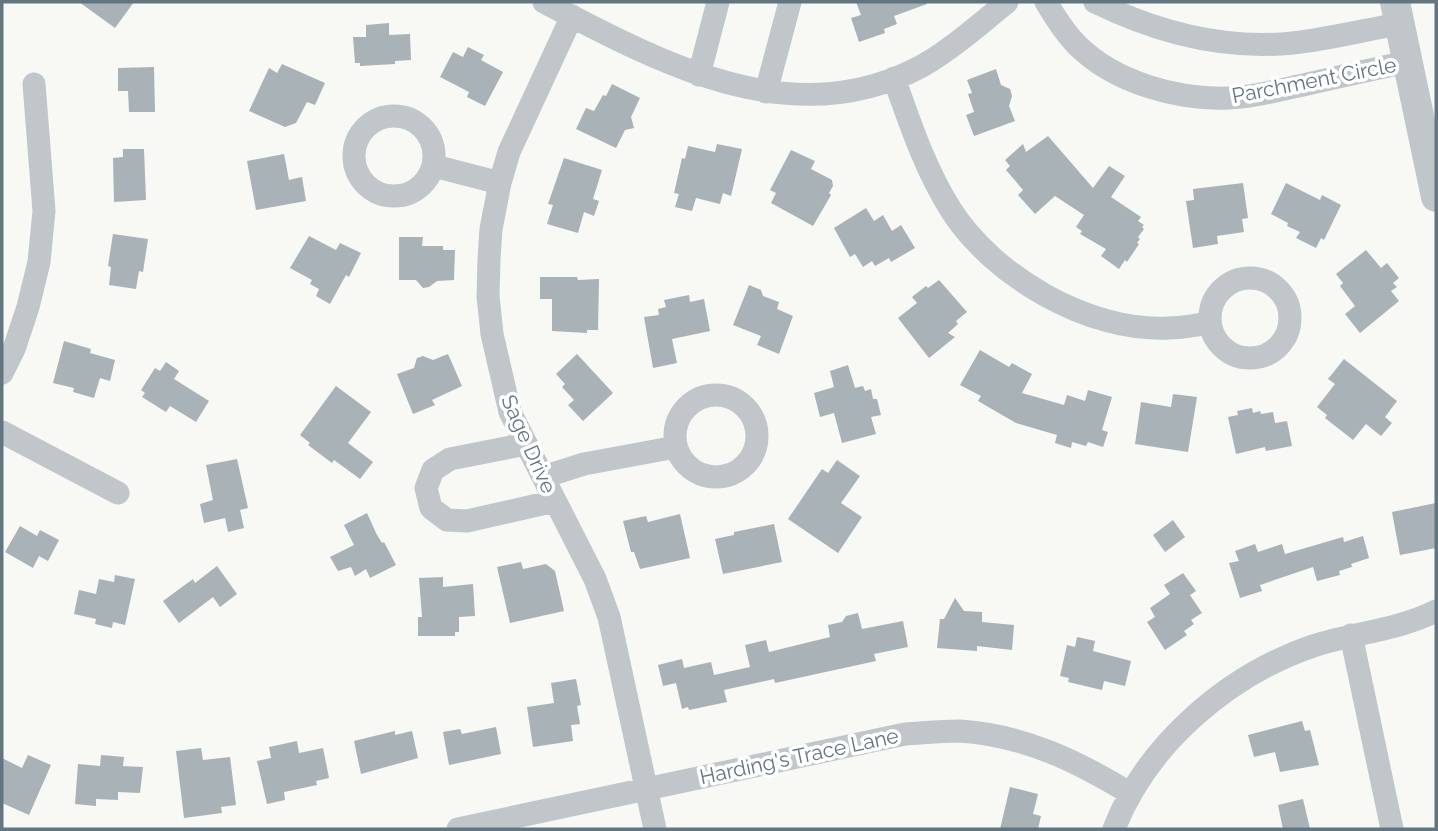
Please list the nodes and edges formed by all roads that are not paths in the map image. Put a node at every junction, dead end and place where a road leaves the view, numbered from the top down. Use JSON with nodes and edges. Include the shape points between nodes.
{"nodes":[{"id":1,"x":544,"y":2,"type":"edge"},
{"id":2,"x":718,"y":2,"type":"edge"},
{"id":3,"x":790,"y":2,"type":"edge"},
{"id":4,"x":1007,"y":2,"type":"edge"},
{"id":5,"x":1046,"y":2,"type":"edge"},
{"id":6,"x":1096,"y":2,"type":"edge"},
{"id":7,"x":1397,"y":13,"type":"edge"},
{"id":8,"x":572,"y":16,"type":"junction"},
{"id":9,"x":1408,"y":62,"type":"junction"},
{"id":10,"x":699,"y":75,"type":"junction"},
{"id":11,"x":894,"y":78,"type":"junction"},
{"id":12,"x":34,"y":84,"type":"dead end"},
{"id":13,"x":766,"y":92,"type":"junction"},
{"id":14,"x":434,"y":166,"type":"dead end"},
{"id":15,"x":500,"y":183,"type":"junction"},
{"id":16,"x":1436,"y":197,"type":"edge"},
{"id":17,"x":1210,"y":323,"type":"dead end"},
{"id":18,"x":2,"y":373,"type":"edge"},
{"id":19,"x":2,"y":432,"type":"edge"},
{"id":20,"x":526,"y":444,"type":"junction"},
{"id":21,"x":677,"y":447,"type":"dead end"},
{"id":22,"x":543,"y":477,"type":"junction"},
{"id":23,"x":118,"y":493,"type":"dead end"},
{"id":24,"x":555,"y":501,"type":"junction"},
{"id":25,"x":1430,"y":618,"type":"edge"},
{"id":26,"x":1350,"y":635,"type":"junction"},
{"id":27,"x":646,"y":789,"type":"junction"},
{"id":28,"x":1131,"y":794,"type":"junction"},
{"id":29,"x":458,"y":829,"type":"edge"},
{"id":30,"x":655,"y":829,"type":"edge"},
{"id":31,"x":1114,"y":829,"type":"edge"},
{"id":32,"x":1392,"y":829,"type":"edge"}],
"edges":[{"from":1,"to":8,"type":"street"},
{"from":2,"to":10,"type":"street"},
{"from":3,"to":13,"type":"street"},
{"from":4,"to":11,"type":"street","via":[[940,55]]},
{"from":5,"to":9,"type":"street","name":"Parchment Circle","via":[[1077,45],[1093,58],[1140,83],[1172,93],[1221,98],[1263,93]]},
{"from":6,"to":7,"type":"street","name":"Parchment Circle","via":[[1167,32],[1247,45],[1295,43]]},
{"from":7,"to":9,"type":"street"},
{"from":8,"to":10,"type":"street"},
{"from":8,"to":15,"type":"street","name":"Sage Drive","via":[[509,152]]},
{"from":9,"to":16,"type":"street"},
{"from":10,"to":13,"type":"street"},
{"from":11,"to":13,"type":"street","via":[[832,93]]},
{"from":11,"to":17,"type":"street","via":[[935,181],[953,212],[1001,265],[1050,297],[1094,316],[1146,327]]},
{"from":12,"to":18,"type":"street","via":[[44,211],[39,262],[28,307]]},
{"from":14,"to":15,"type":"street"},
{"from":15,"to":20,"type":"street","name":"Sage Drive","via":[[491,229],[488,296],[510,412]]},
{"from":19,"to":23,"type":"street"},
{"from":20,"to":22,"type":"street","name":"Sage Drive"},
{"from":20,"to":24,"type":"street","via":[[441,463],[426,488],[431,508],[457,522]]},
{"from":21,"to":22,"type":"street","via":[[584,464]]},
{"from":22,"to":24,"type":"street","name":"Sage Drive"},
{"from":24,"to":27,"type":"street","name":"Sage Drive","via":[[609,617]]},
{"from":25,"to":26,"type":"street"},
{"from":26,"to":28,"type":"street","via":[[1288,657],[1225,692],[1178,732]]},
{"from":26,"to":32,"type":"street"},
{"from":27,"to":28,"type":"street","name":"Harding's Trace Lane","via":[[858,742],[957,731],[1040,747]]},
{"from":27,"to":29,"type":"street","name":"Harding's Trace Lane"},
{"from":27,"to":30,"type":"street","name":"Sage Drive"},
{"from":28,"to":31,"type":"street"}]}
